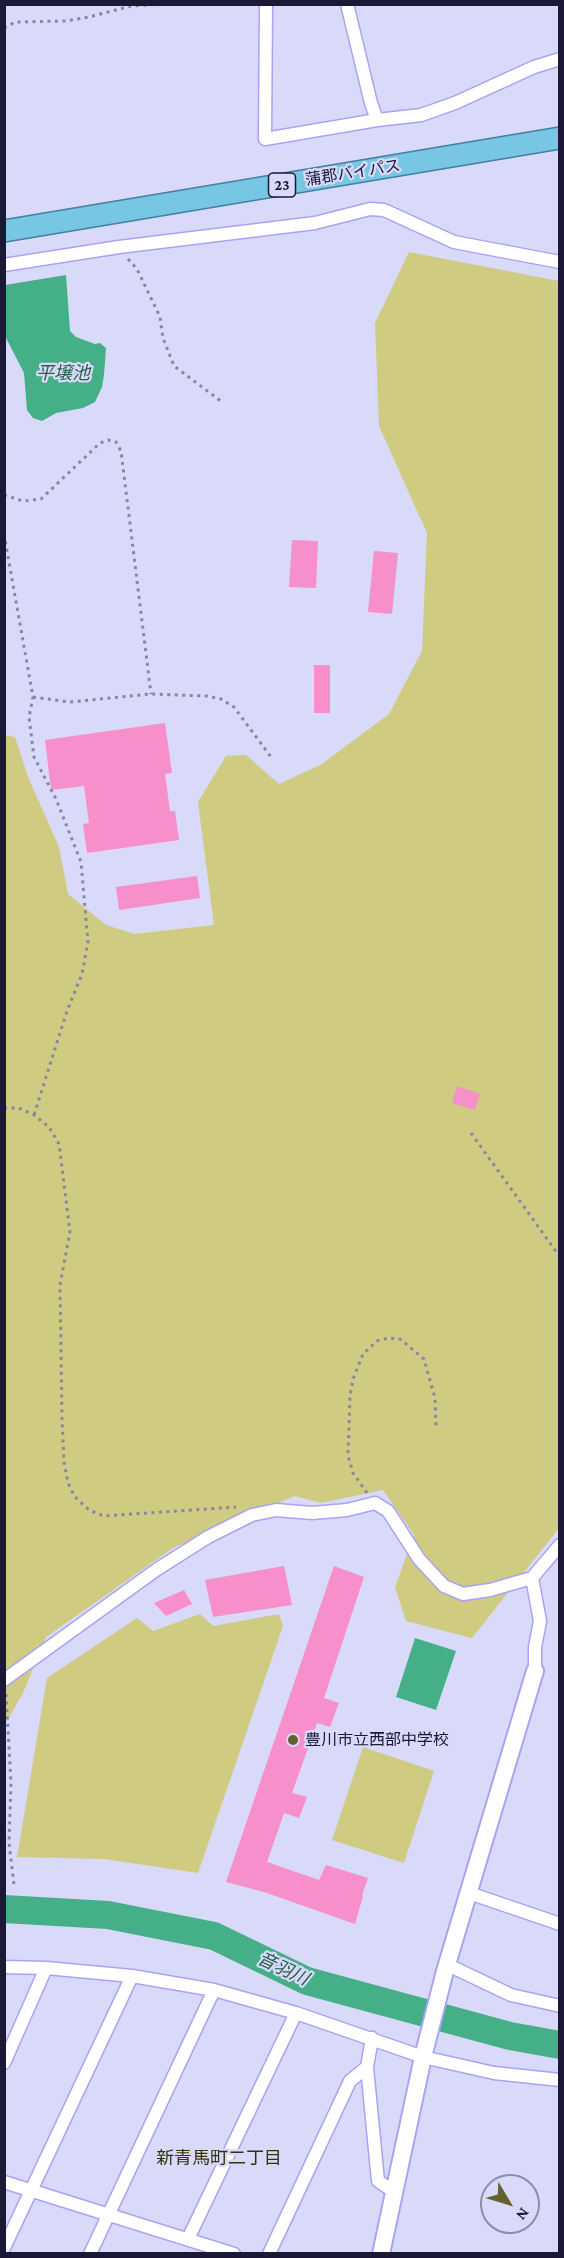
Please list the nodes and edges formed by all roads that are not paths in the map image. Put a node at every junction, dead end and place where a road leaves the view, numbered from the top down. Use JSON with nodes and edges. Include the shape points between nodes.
{"nodes":[{"id":1,"x":266,"y":4,"type":"edge"},
{"id":2,"x":346,"y":4,"type":"edge"},
{"id":3,"x":560,"y":59,"type":"edge"},
{"id":4,"x":377,"y":120,"type":"junction"},
{"id":5,"x":560,"y":138,"type":"edge"},
{"id":6,"x":560,"y":149,"type":"edge"},
{"id":7,"x":4,"y":231,"type":"edge"},
{"id":8,"x":4,"y":242,"type":"edge"},
{"id":9,"x":560,"y":262,"type":"edge"},
{"id":10,"x":4,"y":265,"type":"edge"},
{"id":11,"x":560,"y":1545,"type":"edge"},
{"id":12,"x":532,"y":1578,"type":"junction"},
{"id":13,"x":535,"y":1671,"type":"joint"},
{"id":14,"x":4,"y":1680,"type":"edge"},
{"id":15,"x":469,"y":1893,"type":"junction"},
{"id":16,"x":560,"y":1924,"type":"edge"},
{"id":17,"x":4,"y":1967,"type":"edge"},
{"id":18,"x":46,"y":1968,"type":"junction"},
{"id":19,"x":446,"y":1968,"type":"junction"},
{"id":20,"x":132,"y":1976,"type":"junction"},
{"id":21,"x":214,"y":1990,"type":"junction"},
{"id":22,"x":560,"y":2006,"type":"edge"},
{"id":23,"x":296,"y":2013,"type":"junction"},
{"id":24,"x":372,"y":2038,"type":"junction"},
{"id":25,"x":423,"y":2057,"type":"junction"},
{"id":26,"x":4,"y":2063,"type":"edge"},
{"id":27,"x":367,"y":2067,"type":"junction"},
{"id":28,"x":560,"y":2080,"type":"edge"},
{"id":29,"x":4,"y":2182,"type":"edge"},
{"id":30,"x":31,"y":2191,"type":"junction"},
{"id":31,"x":393,"y":2191,"type":"junction"},
{"id":32,"x":109,"y":2215,"type":"junction"},
{"id":33,"x":188,"y":2239,"type":"junction"},
{"id":34,"x":4,"y":2248,"type":"edge"},
{"id":35,"x":90,"y":2253,"type":"edge"},
{"id":36,"x":234,"y":2253,"type":"edge"},
{"id":37,"x":269,"y":2253,"type":"edge"},
{"id":38,"x":381,"y":2253,"type":"edge"}],
"edges":[{"from":1,"to":4,"type":"street","via":[[265,139]]},
{"from":2,"to":4,"type":"street"},
{"from":3,"to":4,"type":"street","via":[[421,115]]},
{"from":5,"to":7,"type":"highway","name":"蒲郡バイパス","number":"23"},
{"from":6,"to":8,"type":"highway","name":"蒲郡バイパス","number":"23"},
{"from":9,"to":10,"type":"street","via":[[454,242],[384,210],[370,209],[315,223]]},
{"from":11,"to":12,"type":"street"},
{"from":12,"to":13,"type":"street","via":[[540,1621]]},
{"from":12,"to":14,"type":"street","via":[[463,1594],[444,1586],[419,1559],[388,1511],[375,1503],[312,1513],[276,1510],[252,1515],[208,1537]]},
{"from":13,"to":15,"type":"street"},
{"from":15,"to":16,"type":"street"},
{"from":15,"to":19,"type":"street"},
{"from":17,"to":18,"type":"street"},
{"from":18,"to":20,"type":"street"},
{"from":18,"to":26,"type":"street"},
{"from":19,"to":22,"type":"street","via":[[511,1995]]},
{"from":19,"to":25,"type":"street"},
{"from":20,"to":21,"type":"street"},
{"from":20,"to":30,"type":"street"},
{"from":21,"to":23,"type":"street"},
{"from":21,"to":32,"type":"street"},
{"from":23,"to":24,"type":"street"},
{"from":23,"to":33,"type":"street"},
{"from":24,"to":25,"type":"street"},
{"from":24,"to":27,"type":"street"},
{"from":25,"to":28,"type":"street","via":[[494,2073]]},
{"from":25,"to":31,"type":"street"},
{"from":27,"to":31,"type":"street","via":[[378,2181]]},
{"from":27,"to":37,"type":"street","via":[[350,2081]]},
{"from":29,"to":30,"type":"street"},
{"from":30,"to":32,"type":"street"},
{"from":30,"to":34,"type":"street"},
{"from":31,"to":38,"type":"street"},
{"from":32,"to":33,"type":"street"},
{"from":32,"to":35,"type":"street"},
{"from":33,"to":36,"type":"street"}]}
